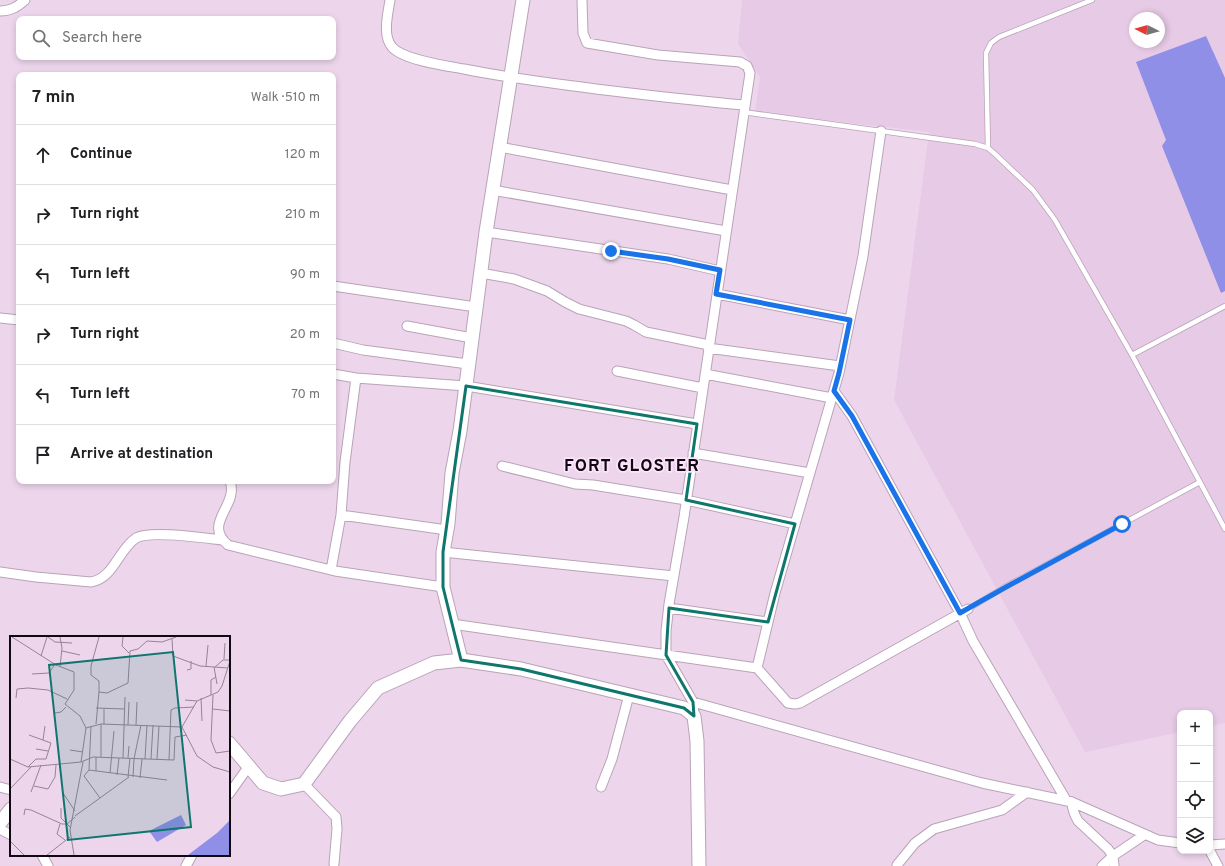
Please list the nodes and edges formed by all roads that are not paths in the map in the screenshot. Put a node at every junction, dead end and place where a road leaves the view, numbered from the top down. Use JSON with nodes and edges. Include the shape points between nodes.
{"nodes":[{"id":1,"x":25,"y":0,"type":"edge"},
{"id":2,"x":390,"y":0,"type":"edge"},
{"id":3,"x":522,"y":0,"type":"edge"},
{"id":4,"x":582,"y":0,"type":"edge"},
{"id":5,"x":1092,"y":0,"type":"edge"},
{"id":6,"x":0,"y":11,"type":"edge"},
{"id":7,"x":510,"y":78,"type":"junction"},
{"id":8,"x":744,"y":109,"type":"junction"},
{"id":9,"x":881,"y":131,"type":"junction"},
{"id":10,"x":499,"y":147,"type":"junction"},
{"id":11,"x":988,"y":148,"type":"junction"},
{"id":12,"x":492,"y":190,"type":"junction"},
{"id":13,"x":732,"y":190,"type":"junction"},
{"id":14,"x":726,"y":231,"type":"junction"},
{"id":15,"x":486,"y":232,"type":"junction"},
{"id":16,"x":720,"y":270,"type":"junction"},
{"id":17,"x":480,"y":272,"type":"junction"},
{"id":18,"x":336,"y":286,"type":"edge"},
{"id":19,"x":716,"y":294,"type":"junction"},
{"id":20,"x":1225,"y":306,"type":"edge"},
{"id":21,"x":476,"y":307,"type":"junction"},
{"id":22,"x":0,"y":318,"type":"edge"},
{"id":23,"x":16,"y":320,"type":"edge"},
{"id":24,"x":850,"y":320,"type":"junction"},
{"id":25,"x":407,"y":326,"type":"dead end"},
{"id":26,"x":472,"y":338,"type":"junction"},
{"id":27,"x":336,"y":344,"type":"edge"},
{"id":28,"x":709,"y":346,"type":"junction"},
{"id":29,"x":1132,"y":355,"type":"junction"},
{"id":30,"x":468,"y":364,"type":"junction"},
{"id":31,"x":840,"y":366,"type":"junction"},
{"id":32,"x":617,"y":371,"type":"dead end"},
{"id":33,"x":705,"y":374,"type":"junction"},
{"id":34,"x":336,"y":375,"type":"edge"},
{"id":35,"x":356,"y":378,"type":"junction"},
{"id":36,"x":466,"y":386,"type":"junction"},
{"id":37,"x":703,"y":388,"type":"junction"},
{"id":38,"x":833,"y":394,"type":"junction"},
{"id":39,"x":697,"y":424,"type":"junction"},
{"id":40,"x":693,"y":453,"type":"junction"},
{"id":41,"x":502,"y":466,"type":"dead end"},
{"id":42,"x":810,"y":473,"type":"junction"},
{"id":43,"x":1200,"y":482,"type":"junction"},
{"id":44,"x":231,"y":484,"type":"edge"},
{"id":45,"x":686,"y":500,"type":"junction"},
{"id":46,"x":341,"y":516,"type":"junction"},
{"id":47,"x":795,"y":524,"type":"junction"},
{"id":48,"x":1225,"y":529,"type":"edge"},
{"id":49,"x":447,"y":530,"type":"junction"},
{"id":50,"x":222,"y":540,"type":"junction"},
{"id":51,"x":443,"y":552,"type":"junction"},
{"id":52,"x":331,"y":570,"type":"junction"},
{"id":53,"x":0,"y":572,"type":"edge"},
{"id":54,"x":674,"y":576,"type":"junction"},
{"id":55,"x":443,"y":586,"type":"junction"},
{"id":56,"x":669,"y":608,"type":"junction"},
{"id":57,"x":964,"y":611,"type":"junction"},
{"id":58,"x":768,"y":622,"type":"junction"},
{"id":59,"x":452,"y":624,"type":"junction"},
{"id":60,"x":666,"y":655,"type":"junction"},
{"id":61,"x":461,"y":660,"type":"junction"},
{"id":62,"x":757,"y":668,"type":"junction"},
{"id":63,"x":629,"y":695,"type":"junction"},
{"id":64,"x":693,"y":702,"type":"junction"},
{"id":65,"x":694,"y":716,"type":"junction"},
{"id":66,"x":230,"y":744,"type":"edge"},
{"id":67,"x":248,"y":766,"type":"junction"},
{"id":68,"x":304,"y":784,"type":"junction"},
{"id":69,"x":0,"y":787,"type":"edge"},
{"id":70,"x":601,"y":787,"type":"dead end"},
{"id":71,"x":10,"y":790,"type":"edge"},
{"id":72,"x":1027,"y":792,"type":"junction"},
{"id":73,"x":230,"y":793,"type":"edge"},
{"id":74,"x":1069,"y":801,"type":"junction"},
{"id":75,"x":10,"y":810,"type":"edge"},
{"id":76,"x":0,"y":823,"type":"edge"},
{"id":77,"x":0,"y":829,"type":"edge"},
{"id":78,"x":10,"y":834,"type":"edge"},
{"id":79,"x":1144,"y":834,"type":"junction"},
{"id":80,"x":1177,"y":843,"type":"edge"},
{"id":81,"x":1225,"y":844,"type":"edge"},
{"id":82,"x":1213,"y":845,"type":"edge"},
{"id":83,"x":1212,"y":854,"type":"edge"},
{"id":84,"x":43,"y":856,"type":"edge"},
{"id":85,"x":191,"y":856,"type":"edge"},
{"id":86,"x":1113,"y":856,"type":"junction"},
{"id":87,"x":334,"y":864,"type":"dead end"},
{"id":88,"x":897,"y":865,"type":"dead end"},
{"id":89,"x":48,"y":866,"type":"edge"},
{"id":90,"x":186,"y":866,"type":"edge"},
{"id":91,"x":699,"y":866,"type":"edge"},
{"id":92,"x":1102,"y":866,"type":"edge"},
{"id":93,"x":1114,"y":866,"type":"edge"},
{"id":94,"x":1218,"y":866,"type":"edge"}],
"edges":[{"from":1,"to":6,"type":"street","via":[[16,8]]},
{"from":2,"to":7,"type":"street","via":[[386,22],[391,47],[402,54],[427,62]]},
{"from":3,"to":7,"type":"street"},
{"from":4,"to":8,"type":"street","via":[[583,33],[587,43],[658,55],[740,62],[747,66],[750,73]]},
{"from":5,"to":11,"type":"lane","via":[[999,37],[991,43],[986,53]]},
{"from":7,"to":8,"type":"street"},
{"from":7,"to":10,"type":"street"},
{"from":8,"to":9,"type":"lane"},
{"from":8,"to":13,"type":"street"},
{"from":9,"to":11,"type":"lane","via":[[976,144]]},
{"from":9,"to":24,"type":"street","via":[[863,256]]},
{"from":10,"to":12,"type":"street"},
{"from":10,"to":13,"type":"street"},
{"from":11,"to":29,"type":"lane","via":[[1033,190],[1055,220]]},
{"from":12,"to":14,"type":"street"},
{"from":12,"to":15,"type":"street"},
{"from":13,"to":14,"type":"street"},
{"from":14,"to":16,"type":"street"},
{"from":15,"to":16,"type":"street","via":[[668,259]]},
{"from":15,"to":17,"type":"street"},
{"from":16,"to":19,"type":"street"},
{"from":17,"to":21,"type":"street"},
{"from":17,"to":28,"type":"street","via":[[534,286],[571,306],[626,321],[646,332]]},
{"from":18,"to":21,"type":"street"},
{"from":19,"to":24,"type":"street"},
{"from":19,"to":28,"type":"street"},
{"from":20,"to":29,"type":"lane"},
{"from":21,"to":26,"type":"street"},
{"from":22,"to":23,"type":"street"},
{"from":24,"to":31,"type":"street"},
{"from":25,"to":26,"type":"street"},
{"from":26,"to":30,"type":"street"},
{"from":27,"to":30,"type":"street","via":[[363,350]]},
{"from":28,"to":31,"type":"street"},
{"from":28,"to":33,"type":"street"},
{"from":29,"to":43,"type":"lane"},
{"from":30,"to":36,"type":"street"},
{"from":31,"to":38,"type":"street"},
{"from":32,"to":37,"type":"street"},
{"from":33,"to":37,"type":"street"},
{"from":33,"to":38,"type":"street"},
{"from":34,"to":35,"type":"street"},
{"from":35,"to":36,"type":"street"},
{"from":35,"to":46,"type":"street"},
{"from":36,"to":39,"type":"street"},
{"from":36,"to":49,"type":"street","via":[[452,473]]},
{"from":37,"to":39,"type":"street"},
{"from":38,"to":42,"type":"street"},
{"from":38,"to":57,"type":"street","via":[[852,416]]},
{"from":39,"to":40,"type":"street"},
{"from":40,"to":42,"type":"street"},
{"from":40,"to":45,"type":"street"},
{"from":41,"to":45,"type":"street","via":[[575,484]]},
{"from":42,"to":47,"type":"street"},
{"from":43,"to":48,"type":"lane"},
{"from":43,"to":57,"type":"lane"},
{"from":44,"to":50,"type":"street","via":[[230,501],[218,526]]},
{"from":45,"to":47,"type":"street"},
{"from":45,"to":54,"type":"street"},
{"from":46,"to":49,"type":"street"},
{"from":46,"to":52,"type":"street"},
{"from":47,"to":58,"type":"street"},
{"from":49,"to":51,"type":"street"},
{"from":50,"to":52,"type":"street","via":[[228,545]]},
{"from":50,"to":53,"type":"street","via":[[157,534],[137,537],[108,573],[91,582]]},
{"from":51,"to":54,"type":"street"},
{"from":51,"to":55,"type":"street"},
{"from":52,"to":55,"type":"street"},
{"from":54,"to":56,"type":"street"},
{"from":55,"to":59,"type":"street"},
{"from":56,"to":58,"type":"street"},
{"from":56,"to":60,"type":"street"},
{"from":57,"to":62,"type":"street","via":[[800,703],[788,702]]},
{"from":57,"to":74,"type":"street","via":[[973,641]]},
{"from":58,"to":62,"type":"street"},
{"from":59,"to":60,"type":"street"},
{"from":59,"to":61,"type":"street"},
{"from":60,"to":62,"type":"street"},
{"from":60,"to":64,"type":"street"},
{"from":61,"to":63,"type":"street","via":[[521,669]]},
{"from":61,"to":68,"type":"street","via":[[434,663],[378,688],[350,721]]},
{"from":63,"to":65,"type":"street","via":[[684,708]]},
{"from":63,"to":70,"type":"street","via":[[612,759]]},
{"from":64,"to":65,"type":"street"},
{"from":64,"to":72,"type":"street","via":[[982,783]]},
{"from":65,"to":91,"type":"street","via":[[697,741]]},
{"from":66,"to":67,"type":"street"},
{"from":67,"to":68,"type":"street","via":[[263,783],[281,789]]},
{"from":67,"to":73,"type":"street"},
{"from":68,"to":87,"type":"street","via":[[336,818]]},
{"from":69,"to":71,"type":"street"},
{"from":72,"to":74,"type":"street"},
{"from":72,"to":88,"type":"street","via":[[1002,810],[934,829],[915,844]]},
{"from":74,"to":79,"type":"street"},
{"from":74,"to":86,"type":"street","via":[[1078,820]]},
{"from":75,"to":76,"type":"street"},
{"from":77,"to":78,"type":"street"},
{"from":79,"to":80,"type":"street","via":[[1158,840]]},
{"from":79,"to":86,"type":"street"},
{"from":81,"to":82,"type":"street"},
{"from":83,"to":94,"type":"street"},
{"from":84,"to":89,"type":"street"},
{"from":85,"to":90,"type":"street"},
{"from":86,"to":92,"type":"street"},
{"from":86,"to":93,"type":"street"}]}
